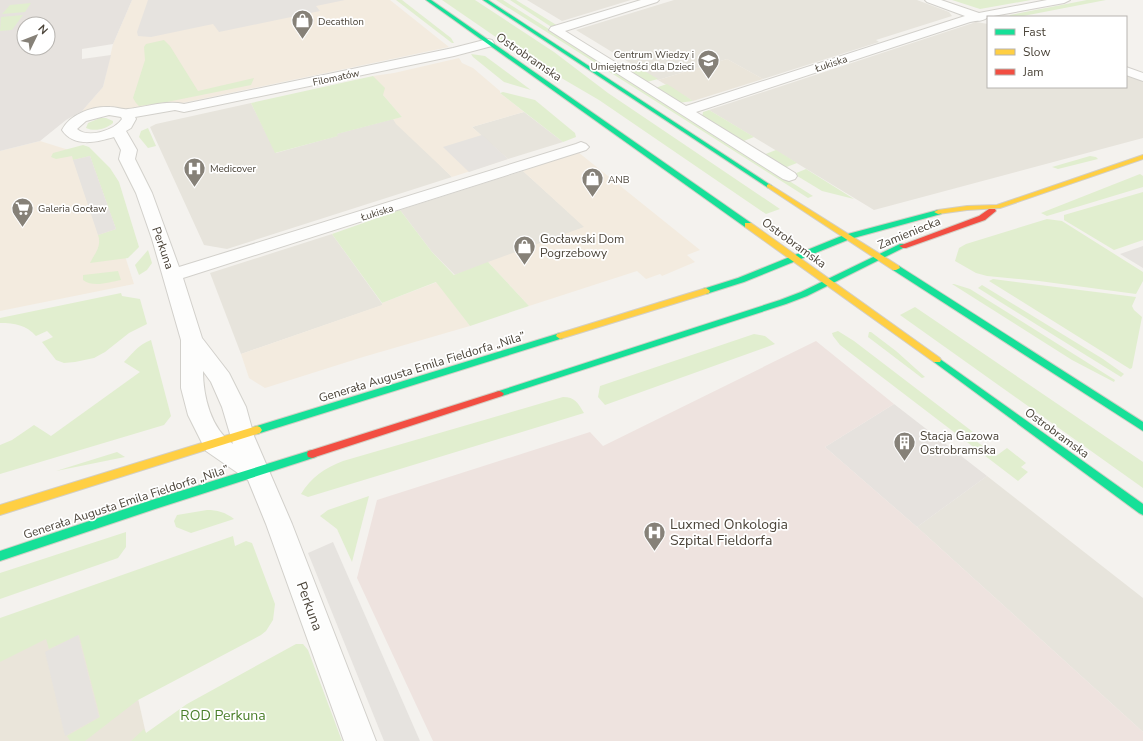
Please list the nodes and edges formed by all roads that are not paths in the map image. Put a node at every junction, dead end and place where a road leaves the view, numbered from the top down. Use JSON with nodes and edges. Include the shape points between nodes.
{"nodes":[{"id":1,"x":428,"y":0,"type":"edge"},
{"id":2,"x":485,"y":0,"type":"edge"},
{"id":3,"x":653,"y":0,"type":"edge"},
{"id":4,"x":931,"y":0,"type":"edge"},
{"id":5,"x":1064,"y":0,"type":"edge"},
{"id":6,"x":992,"y":16,"type":"edge"},
{"id":7,"x":983,"y":18,"type":"edge"},
{"id":8,"x":488,"y":43,"type":"junction"},
{"id":9,"x":1127,"y":71,"type":"edge"},
{"id":10,"x":1143,"y":77,"type":"edge"},
{"id":11,"x":685,"y":110,"type":"junction"},
{"id":12,"x":123,"y":123,"type":"junction"},
{"id":13,"x":95,"y":137,"type":"junction"},
{"id":14,"x":580,"y":147,"type":"dead end"},
{"id":15,"x":115,"y":153,"type":"junction"},
{"id":16,"x":1143,"y":157,"type":"edge"},
{"id":17,"x":789,"y":176,"type":"dead end"},
{"id":18,"x":998,"y":207,"type":"junction"},
{"id":19,"x":847,"y":237,"type":"junction"},
{"id":20,"x":879,"y":257,"type":"junction"},
{"id":21,"x":795,"y":258,"type":"junction"},
{"id":22,"x":172,"y":275,"type":"junction"},
{"id":23,"x":829,"y":282,"type":"junction"},
{"id":24,"x":192,"y":340,"type":"junction"},
{"id":25,"x":1143,"y":427,"type":"edge"},
{"id":26,"x":242,"y":436,"type":"junction"},
{"id":27,"x":215,"y":444,"type":"junction"},
{"id":28,"x":257,"y":473,"type":"junction"},
{"id":29,"x":0,"y":510,"type":"edge"},
{"id":30,"x":1143,"y":510,"type":"edge"},
{"id":31,"x":0,"y":556,"type":"edge"},
{"id":32,"x":360,"y":741,"type":"edge"}],
"edges":[{"from":1,"to":8,"type":"main road","name":"Ostrobramska"},
{"from":2,"to":19,"type":"main road","name":"Ostrobramska"},
{"from":3,"to":11,"type":"street","via":[[554,30]]},
{"from":4,"to":7,"type":"street"},
{"from":5,"to":6,"type":"street","name":"Łukiska"},
{"from":7,"to":11,"type":"street","name":"Łukiska"},
{"from":8,"to":12,"type":"street","name":"Filomatów","via":[[420,60],[184,108],[177,112]]},
{"from":8,"to":21,"type":"main road","name":"Ostrobramska"},
{"from":9,"to":10,"type":"street"},
{"from":11,"to":17,"type":"street"},
{"from":12,"to":13,"type":"street","name":"Filomatów"},
{"from":12,"to":13,"type":"street","via":[[118,112],[100,112],[82,118],[69,130],[74,135],[85,138]]},
{"from":12,"to":15,"type":"street","name":"Perkuna","via":[[129,150]]},
{"from":13,"to":15,"type":"street","name":"Perkuna"},
{"from":14,"to":22,"type":"street","name":"Łukiska"},
{"from":15,"to":22,"type":"street","name":"Perkuna","via":[[144,193]]},
{"from":16,"to":18,"type":"main road","name":"Zamieniecka"},
{"from":18,"to":19,"type":"main road","name":"Zamieniecka","via":[[933,213]]},
{"from":18,"to":20,"type":"main road","name":"Zamieniecka","via":[[982,218]]},
{"from":19,"to":20,"type":"main road","name":"Ostrobramska"},
{"from":19,"to":21,"type":"main road","name":"Generała Augusta Emila Fieldorfa „Nila”"},
{"from":20,"to":23,"type":"main road","name":"Zamieniecka"},
{"from":20,"to":25,"type":"main road","name":"Ostrobramska"},
{"from":21,"to":23,"type":"main road","name":"Ostrobramska"},
{"from":21,"to":26,"type":"main road","name":"Generała Augusta Emila Fieldorfa „Nila”","via":[[741,280]]},
{"from":22,"to":24,"type":"street","name":"Perkuna"},
{"from":23,"to":28,"type":"main road","name":"Generała Augusta Emila Fieldorfa „Nila”","via":[[767,307]]},
{"from":23,"to":30,"type":"main road","name":"Ostrobramska"},
{"from":24,"to":26,"type":"street","name":"Perkuna","via":[[221,379],[234,408]]},
{"from":24,"to":27,"type":"street","name":"Perkuna","via":[[192,388],[200,415]]},
{"from":26,"to":27,"type":"main road","name":"Generała Augusta Emila Fieldorfa „Nila”"},
{"from":26,"to":28,"type":"street","name":"Perkuna"},
{"from":27,"to":28,"type":"street","name":"Perkuna"},
{"from":27,"to":29,"type":"main road","name":"Generała Augusta Emila Fieldorfa „Nila”"},
{"from":28,"to":31,"type":"main road","name":"Generała Augusta Emila Fieldorfa „Nila”"},
{"from":28,"to":32,"type":"street","name":"Perkuna","via":[[279,524]]}]}
